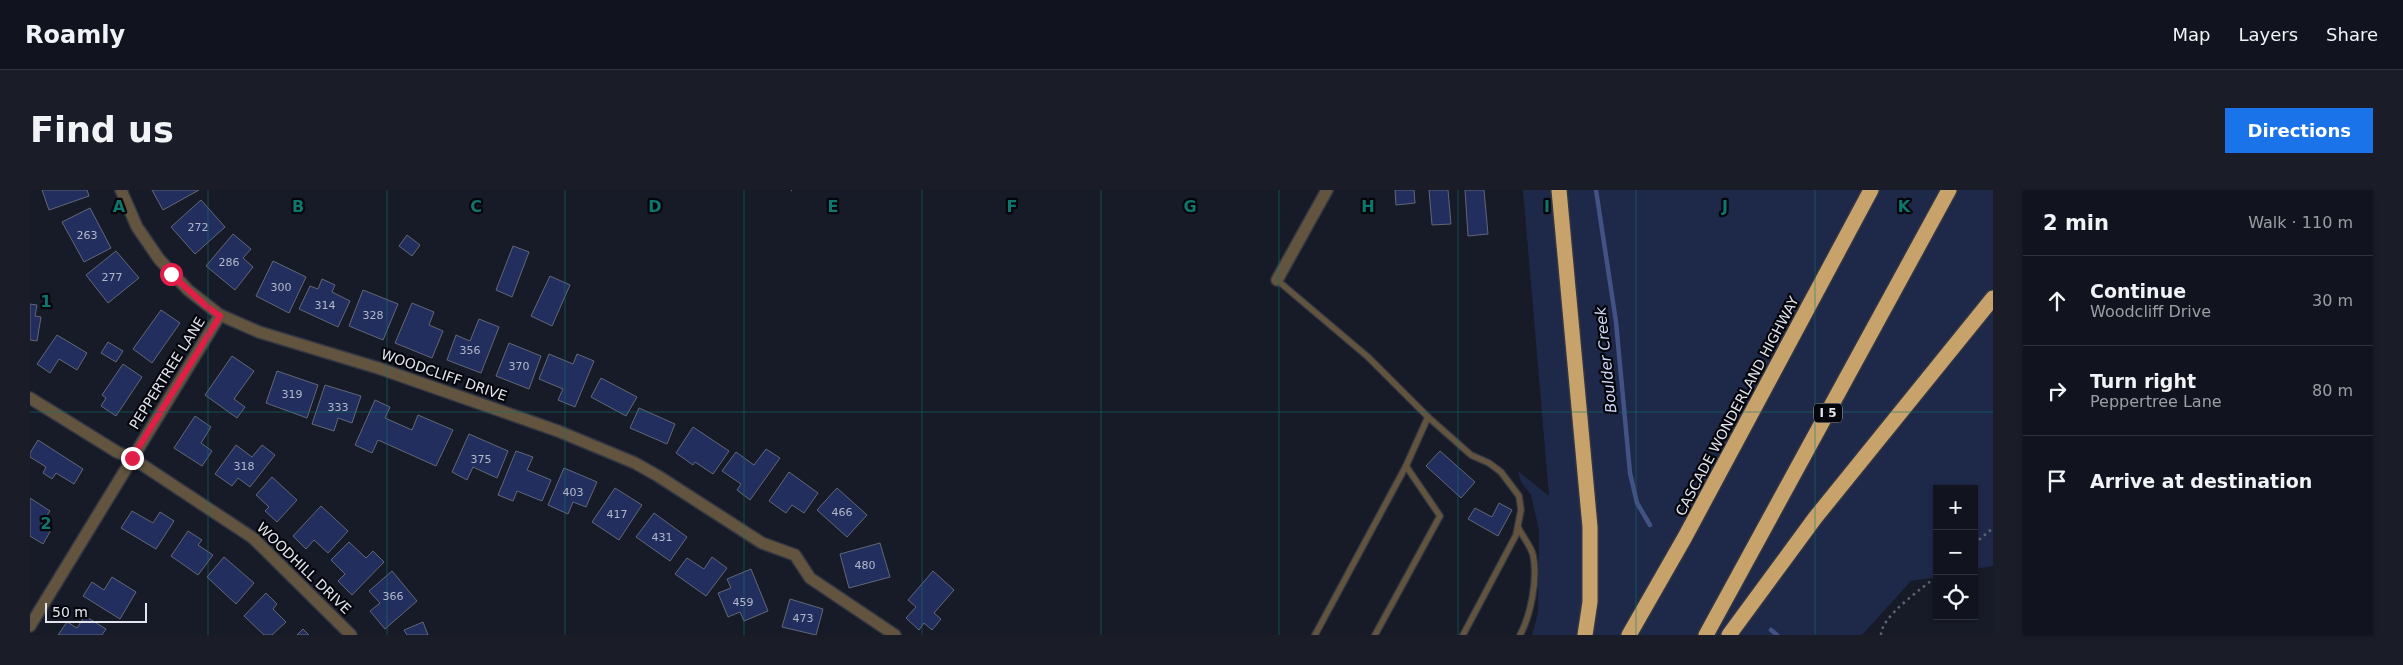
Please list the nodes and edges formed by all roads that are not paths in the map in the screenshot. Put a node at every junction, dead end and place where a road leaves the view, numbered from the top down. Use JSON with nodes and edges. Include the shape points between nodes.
{"nodes":[{"id":1,"x":121,"y":190,"type":"edge"},
{"id":2,"x":1327,"y":190,"type":"edge"},
{"id":3,"x":1559,"y":190,"type":"edge"},
{"id":4,"x":1871,"y":190,"type":"edge"},
{"id":5,"x":1949,"y":190,"type":"edge"},
{"id":6,"x":1277,"y":280,"type":"joint"},
{"id":7,"x":1993,"y":298,"type":"edge"},
{"id":8,"x":220,"y":316,"type":"junction"},
{"id":9,"x":30,"y":398,"type":"edge"},
{"id":10,"x":1428,"y":417,"type":"junction"},
{"id":11,"x":132,"y":458,"type":"junction"},
{"id":12,"x":1406,"y":466,"type":"junction"},
{"id":13,"x":1518,"y":528,"type":"junction"},
{"id":14,"x":30,"y":626,"type":"edge"},
{"id":15,"x":351,"y":635,"type":"edge"},
{"id":16,"x":895,"y":635,"type":"edge"},
{"id":17,"x":1315,"y":635,"type":"edge"},
{"id":18,"x":1375,"y":635,"type":"edge"},
{"id":19,"x":1463,"y":635,"type":"edge"},
{"id":20,"x":1520,"y":635,"type":"edge"},
{"id":21,"x":1585,"y":635,"type":"edge"},
{"id":22,"x":1629,"y":635,"type":"edge"},
{"id":23,"x":1706,"y":635,"type":"edge"},
{"id":24,"x":1729,"y":635,"type":"edge"}],
"edges":[{"from":1,"to":8,"type":"street","name":"WOODCLIFF DRIVE","via":[[138,227],[159,259],[188,290]]},
{"from":2,"to":6,"type":"street"},
{"from":3,"to":21,"type":"highway","via":[[1590,527],[1590,593]]},
{"from":4,"to":22,"type":"highway","name":"CASCADE WONDERLAND HIGHWAY"},
{"from":5,"to":23,"type":"highway","number":"I 5"},
{"from":6,"to":10,"type":"lane","via":[[1368,357]]},
{"from":7,"to":24,"type":"highway","via":[[1810,525]]},
{"from":8,"to":11,"type":"street","name":"PEPPERTREE LANE"},
{"from":8,"to":16,"type":"street","name":"WOODCLIFF DRIVE","via":[[259,332],[378,368],[594,446],[658,476],[762,543],[795,555],[810,578]]},
{"from":9,"to":11,"type":"street","name":"WOODHILL DRIVE"},
{"from":10,"to":12,"type":"lane"},
{"from":10,"to":13,"type":"lane","via":[[1471,455],[1489,463],[1508,478],[1522,502]]},
{"from":11,"to":14,"type":"street","name":"PEPPERTREE LANE"},
{"from":11,"to":15,"type":"street","name":"WOODHILL DRIVE","via":[[253,538]]},
{"from":12,"to":17,"type":"lane"},
{"from":12,"to":18,"type":"lane","via":[[1440,516]]},
{"from":13,"to":19,"type":"lane"},
{"from":13,"to":20,"type":"lane","via":[[1533,554],[1529,613]]}]}
